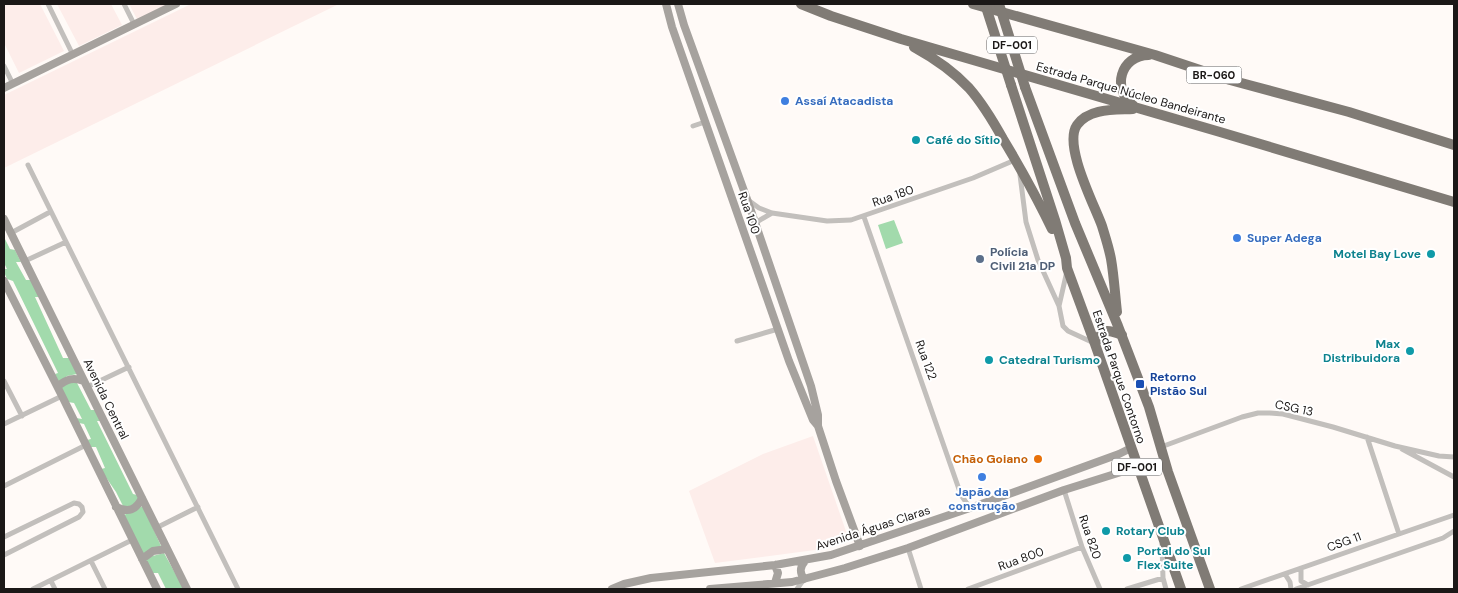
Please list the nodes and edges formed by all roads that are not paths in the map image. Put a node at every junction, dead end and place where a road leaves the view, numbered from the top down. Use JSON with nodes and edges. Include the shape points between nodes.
{"nodes":[{"id":1,"x":48,"y":4,"type":"edge"},
{"id":2,"x":124,"y":4,"type":"edge"},
{"id":3,"x":176,"y":4,"type":"edge"},
{"id":4,"x":666,"y":4,"type":"edge"},
{"id":5,"x":678,"y":4,"type":"edge"},
{"id":6,"x":801,"y":4,"type":"edge"},
{"id":7,"x":823,"y":4,"type":"edge"},
{"id":8,"x":974,"y":4,"type":"edge"},
{"id":9,"x":985,"y":4,"type":"edge"},
{"id":10,"x":999,"y":4,"type":"edge"},
{"id":11,"x":831,"y":16,"type":"junction"},
{"id":12,"x":134,"y":24,"type":"junction"},
{"id":13,"x":901,"y":39,"type":"junction"},
{"id":14,"x":73,"y":55,"type":"junction"},
{"id":15,"x":1155,"y":55,"type":"junction"},
{"id":16,"x":4,"y":66,"type":"edge"},
{"id":17,"x":12,"y":84,"type":"junction"},
{"id":18,"x":4,"y":88,"type":"edge"},
{"id":19,"x":1137,"y":107,"type":"junction"},
{"id":20,"x":705,"y":122,"type":"junction"},
{"id":21,"x":693,"y":126,"type":"dead end"},
{"id":22,"x":1454,"y":145,"type":"edge"},
{"id":23,"x":1018,"y":163,"type":"junction"},
{"id":24,"x":28,"y":165,"type":"dead end"},
{"id":25,"x":740,"y":182,"type":"junction"},
{"id":26,"x":728,"y":185,"type":"junction"},
{"id":27,"x":747,"y":199,"type":"junction"},
{"id":28,"x":1454,"y":202,"type":"edge"},
{"id":29,"x":50,"y":212,"type":"junction"},
{"id":30,"x":772,"y":213,"type":"junction"},
{"id":31,"x":864,"y":217,"type":"junction"},
{"id":32,"x":4,"y":219,"type":"edge"},
{"id":33,"x":755,"y":223,"type":"junction"},
{"id":34,"x":11,"y":233,"type":"junction"},
{"id":35,"x":66,"y":242,"type":"junction"},
{"id":36,"x":25,"y":261,"type":"junction"},
{"id":37,"x":1067,"y":263,"type":"junction"},
{"id":38,"x":4,"y":281,"type":"edge"},
{"id":39,"x":784,"y":305,"type":"junction"},
{"id":40,"x":1058,"y":306,"type":"junction"},
{"id":41,"x":771,"y":309,"type":"junction"},
{"id":42,"x":778,"y":329,"type":"junction"},
{"id":43,"x":1120,"y":330,"type":"junction"},
{"id":44,"x":737,"y":342,"type":"dead end"},
{"id":45,"x":1095,"y":344,"type":"junction"},
{"id":46,"x":129,"y":367,"type":"junction"},
{"id":47,"x":4,"y":381,"type":"edge"},
{"id":48,"x":86,"y":384,"type":"junction"},
{"id":49,"x":58,"y":386,"type":"junction"},
{"id":50,"x":62,"y":396,"type":"junction"},
{"id":51,"x":22,"y":416,"type":"junction"},
{"id":52,"x":4,"y":424,"type":"edge"},
{"id":53,"x":818,"y":426,"type":"junction"},
{"id":54,"x":1367,"y":438,"type":"junction"},
{"id":55,"x":86,"y":445,"type":"junction"},
{"id":56,"x":1395,"y":446,"type":"junction"},
{"id":57,"x":1161,"y":447,"type":"junction"},
{"id":58,"x":1131,"y":448,"type":"junction"},
{"id":59,"x":1454,"y":457,"type":"edge"},
{"id":60,"x":1087,"y":465,"type":"junction"},
{"id":61,"x":1137,"y":467,"type":"junction"},
{"id":62,"x":1454,"y":477,"type":"edge"},
{"id":63,"x":1092,"y":482,"type":"junction"},
{"id":64,"x":4,"y":486,"type":"edge"},
{"id":65,"x":1064,"y":490,"type":"junction"},
{"id":66,"x":142,"y":498,"type":"junction"},
{"id":67,"x":116,"y":507,"type":"junction"},
{"id":68,"x":198,"y":507,"type":"junction"},
{"id":69,"x":973,"y":507,"type":"junction"},
{"id":70,"x":1454,"y":515,"type":"edge"},
{"id":71,"x":156,"y":528,"type":"junction"},
{"id":72,"x":1454,"y":531,"type":"edge"},
{"id":73,"x":1162,"y":534,"type":"junction"},
{"id":74,"x":1399,"y":534,"type":"junction"},
{"id":75,"x":4,"y":538,"type":"edge"},
{"id":76,"x":132,"y":540,"type":"junction"},
{"id":77,"x":860,"y":546,"type":"junction"},
{"id":78,"x":908,"y":548,"type":"junction"},
{"id":79,"x":1082,"y":548,"type":"junction"},
{"id":80,"x":167,"y":549,"type":"junction"},
{"id":81,"x":4,"y":555,"type":"edge"},
{"id":82,"x":142,"y":559,"type":"junction"},
{"id":83,"x":91,"y":561,"type":"junction"},
{"id":84,"x":805,"y":561,"type":"junction"},
{"id":85,"x":775,"y":565,"type":"junction"},
{"id":86,"x":1300,"y":568,"type":"junction"},
{"id":87,"x":1285,"y":574,"type":"junction"},
{"id":88,"x":804,"y":578,"type":"junction"},
{"id":89,"x":1163,"y":578,"type":"junction"},
{"id":90,"x":51,"y":581,"type":"junction"},
{"id":91,"x":775,"y":583,"type":"junction"},
{"id":92,"x":1308,"y":584,"type":"junction"},
{"id":93,"x":748,"y":587,"type":"edge"},
{"id":94,"x":33,"y":589,"type":"edge"},
{"id":95,"x":55,"y":589,"type":"edge"},
{"id":96,"x":105,"y":589,"type":"edge"},
{"id":97,"x":157,"y":589,"type":"edge"},
{"id":98,"x":187,"y":589,"type":"edge"},
{"id":99,"x":238,"y":589,"type":"edge"},
{"id":100,"x":612,"y":589,"type":"edge"},
{"id":101,"x":710,"y":589,"type":"edge"},
{"id":102,"x":797,"y":589,"type":"edge"},
{"id":103,"x":920,"y":589,"type":"edge"},
{"id":104,"x":968,"y":589,"type":"edge"},
{"id":105,"x":1100,"y":589,"type":"edge"},
{"id":106,"x":1127,"y":589,"type":"edge"},
{"id":107,"x":1166,"y":589,"type":"edge"},
{"id":108,"x":1181,"y":589,"type":"edge"},
{"id":109,"x":1210,"y":589,"type":"edge"},
{"id":110,"x":1241,"y":589,"type":"edge"},
{"id":111,"x":1290,"y":589,"type":"edge"},
{"id":112,"x":1296,"y":589,"type":"edge"}],
"edges":[{"from":1,"to":14,"type":"street"},
{"from":2,"to":12,"type":"street"},
{"from":3,"to":12,"type":"street"},
{"from":4,"to":20,"type":"street","name":"Rua 100"},
{"from":5,"to":25,"type":"street","name":"Rua 100"},
{"from":6,"to":11,"type":"highway","name":"Estrada Parque Núcleo Bandeirante"},
{"from":7,"to":11,"type":"highway"},
{"from":8,"to":15,"type":"highway","number":"BR-060"},
{"from":9,"to":37,"type":"highway","number":"DF-001","bridge":true},
{"from":10,"to":43,"type":"highway","number":"DF-001","bridge":true,"via":[[1025,87]]},
{"from":11,"to":13,"type":"highway","name":"Estrada Parque Núcleo Bandeirante"},
{"from":12,"to":14,"type":"street"},
{"from":13,"to":19,"type":"highway","name":"Estrada Parque Núcleo Bandeirante"},
{"from":13,"to":23,"type":"highway","via":[[947,68],[968,87],[988,112]]},
{"from":14,"to":17,"type":"street"},
{"from":15,"to":19,"type":"highway","via":[[1137,57],[1124,69],[1122,92]]},
{"from":15,"to":22,"type":"highway","number":"BR-060"},
{"from":16,"to":17,"type":"street"},
{"from":17,"to":18,"type":"street"},
{"from":19,"to":28,"type":"highway","name":"Estrada Parque Núcleo Bandeirante"},
{"from":19,"to":43,"type":"highway","via":[[1089,115],[1078,123],[1073,132],[1076,157],[1111,259]]},
{"from":20,"to":21,"type":"street"},
{"from":20,"to":26,"type":"street","name":"Rua 100"},
{"from":23,"to":31,"type":"street","name":"Rua 180"},
{"from":23,"to":37,"type":"highway"},
{"from":23,"to":40,"type":"street","via":[[1026,222]]},
{"from":24,"to":29,"type":"street"},
{"from":25,"to":26,"type":"street"},
{"from":25,"to":27,"type":"street","name":"Rua 100"},
{"from":26,"to":41,"type":"street","name":"Rua 100"},
{"from":27,"to":30,"type":"street","name":"Rua 180"},
{"from":27,"to":33,"type":"street","name":"Rua 100"},
{"from":29,"to":34,"type":"street"},
{"from":29,"to":35,"type":"street"},
{"from":30,"to":31,"type":"street","name":"Rua 180","via":[[827,221]]},
{"from":30,"to":33,"type":"street"},
{"from":31,"to":69,"type":"street","name":"Rua 122","via":[[961,495]]},
{"from":32,"to":34,"type":"street","name":"Avenida Central"},
{"from":33,"to":39,"type":"street","name":"Rua 100"},
{"from":34,"to":36,"type":"street","name":"Avenida Central"},
{"from":35,"to":36,"type":"street"},
{"from":35,"to":46,"type":"street"},
{"from":36,"to":48,"type":"street","name":"Avenida Central"},
{"from":37,"to":40,"type":"street"},
{"from":37,"to":45,"type":"highway","name":"Estrada Parque Contorno","number":"DF-001"},
{"from":38,"to":49,"type":"street"},
{"from":39,"to":41,"type":"street"},
{"from":39,"to":53,"type":"street","name":"Rua 100","via":[[811,386]]},
{"from":40,"to":45,"type":"street","via":[[1063,326]]},
{"from":41,"to":42,"type":"street","name":"Rua 100"},
{"from":42,"to":44,"type":"street"},
{"from":42,"to":53,"type":"street","name":"Rua 100"},
{"from":43,"to":45,"type":"highway","via":[[1100,334]]},
{"from":43,"to":57,"type":"highway","name":"Estrada Parque Contorno","number":"DF-001"},
{"from":45,"to":58,"type":"highway","name":"Estrada Parque Contorno","number":"DF-001"},
{"from":46,"to":48,"type":"street"},
{"from":46,"to":68,"type":"street"},
{"from":47,"to":51,"type":"street"},
{"from":48,"to":49,"type":"street","via":[[73,378]]},
{"from":48,"to":66,"type":"street","name":"Avenida Central"},
{"from":49,"to":50,"type":"street"},
{"from":50,"to":51,"type":"street"},
{"from":50,"to":55,"type":"street"},
{"from":51,"to":52,"type":"street"},
{"from":53,"to":77,"type":"street","name":"Rua 100"},
{"from":54,"to":56,"type":"street","name":"CSG 13"},
{"from":54,"to":57,"type":"street","name":"CSG 13","via":[[1283,414],[1258,413]]},
{"from":54,"to":74,"type":"street"},
{"from":55,"to":64,"type":"street"},
{"from":55,"to":67,"type":"street"},
{"from":56,"to":59,"type":"street"},
{"from":56,"to":62,"type":"street"},
{"from":57,"to":109,"type":"highway","name":"Estrada Parque Contorno","number":"DF-001"},
{"from":58,"to":60,"type":"street","name":"Avenida Águas Claras"},
{"from":58,"to":61,"type":"highway","name":"Estrada Parque Contorno","number":"DF-001"},
{"from":60,"to":63,"type":"street"},
{"from":60,"to":69,"type":"street","name":"Avenida Águas Claras"},
{"from":61,"to":63,"type":"street"},
{"from":61,"to":73,"type":"highway","name":"Estrada Parque Contorno","number":"DF-001"},
{"from":63,"to":65,"type":"street"},
{"from":65,"to":78,"type":"street"},
{"from":65,"to":79,"type":"street","name":"Rua 820"},
{"from":66,"to":67,"type":"street","via":[[130,510]]},
{"from":66,"to":71,"type":"street","name":"Avenida Central"},
{"from":67,"to":76,"type":"street"},
{"from":68,"to":71,"type":"street"},
{"from":68,"to":99,"type":"street"},
{"from":69,"to":77,"type":"street","name":"Avenida Águas Claras"},
{"from":70,"to":74,"type":"street","name":"CSG 11"},
{"from":71,"to":80,"type":"street","name":"Avenida Central"},
{"from":72,"to":92,"type":"street","via":[[1443,538]]},
{"from":73,"to":89,"type":"street"},
{"from":73,"to":108,"type":"highway","name":"Estrada Parque Contorno","number":"DF-001"},
{"from":74,"to":86,"type":"street","name":"CSG 11"},
{"from":75,"to":81,"type":"street","via":[[74,503],[82,507],[79,517]]},
{"from":76,"to":82,"type":"street"},
{"from":76,"to":83,"type":"street"},
{"from":77,"to":84,"type":"street","name":"Avenida Águas Claras"},
{"from":78,"to":88,"type":"street"},
{"from":78,"to":103,"type":"street"},
{"from":79,"to":104,"type":"street","name":"Rua 800"},
{"from":79,"to":105,"type":"street","name":"Rua 820"},
{"from":80,"to":82,"type":"street","via":[[153,551]]},
{"from":80,"to":98,"type":"street","name":"Avenida Central"},
{"from":82,"to":97,"type":"street"},
{"from":83,"to":90,"type":"street"},
{"from":83,"to":96,"type":"street"},
{"from":84,"to":85,"type":"street","name":"Avenida Águas Claras"},
{"from":84,"to":88,"type":"street","via":[[800,572]]},
{"from":85,"to":91,"type":"street","via":[[778,574]]},
{"from":85,"to":100,"type":"street","name":"Avenida Águas Claras","via":[[651,578]]},
{"from":86,"to":87,"type":"street","name":"CSG 11"},
{"from":86,"to":92,"type":"street","via":[[1301,581]]},
{"from":87,"to":110,"type":"street","name":"CSG 11"},
{"from":87,"to":111,"type":"street"},
{"from":88,"to":91,"type":"street"},
{"from":88,"to":102,"type":"street"},
{"from":89,"to":106,"type":"street"},
{"from":89,"to":107,"type":"street"},
{"from":90,"to":94,"type":"street"},
{"from":90,"to":95,"type":"street"},
{"from":91,"to":93,"type":"street"},
{"from":92,"to":112,"type":"street"},
{"from":93,"to":101,"type":"street"}]}
